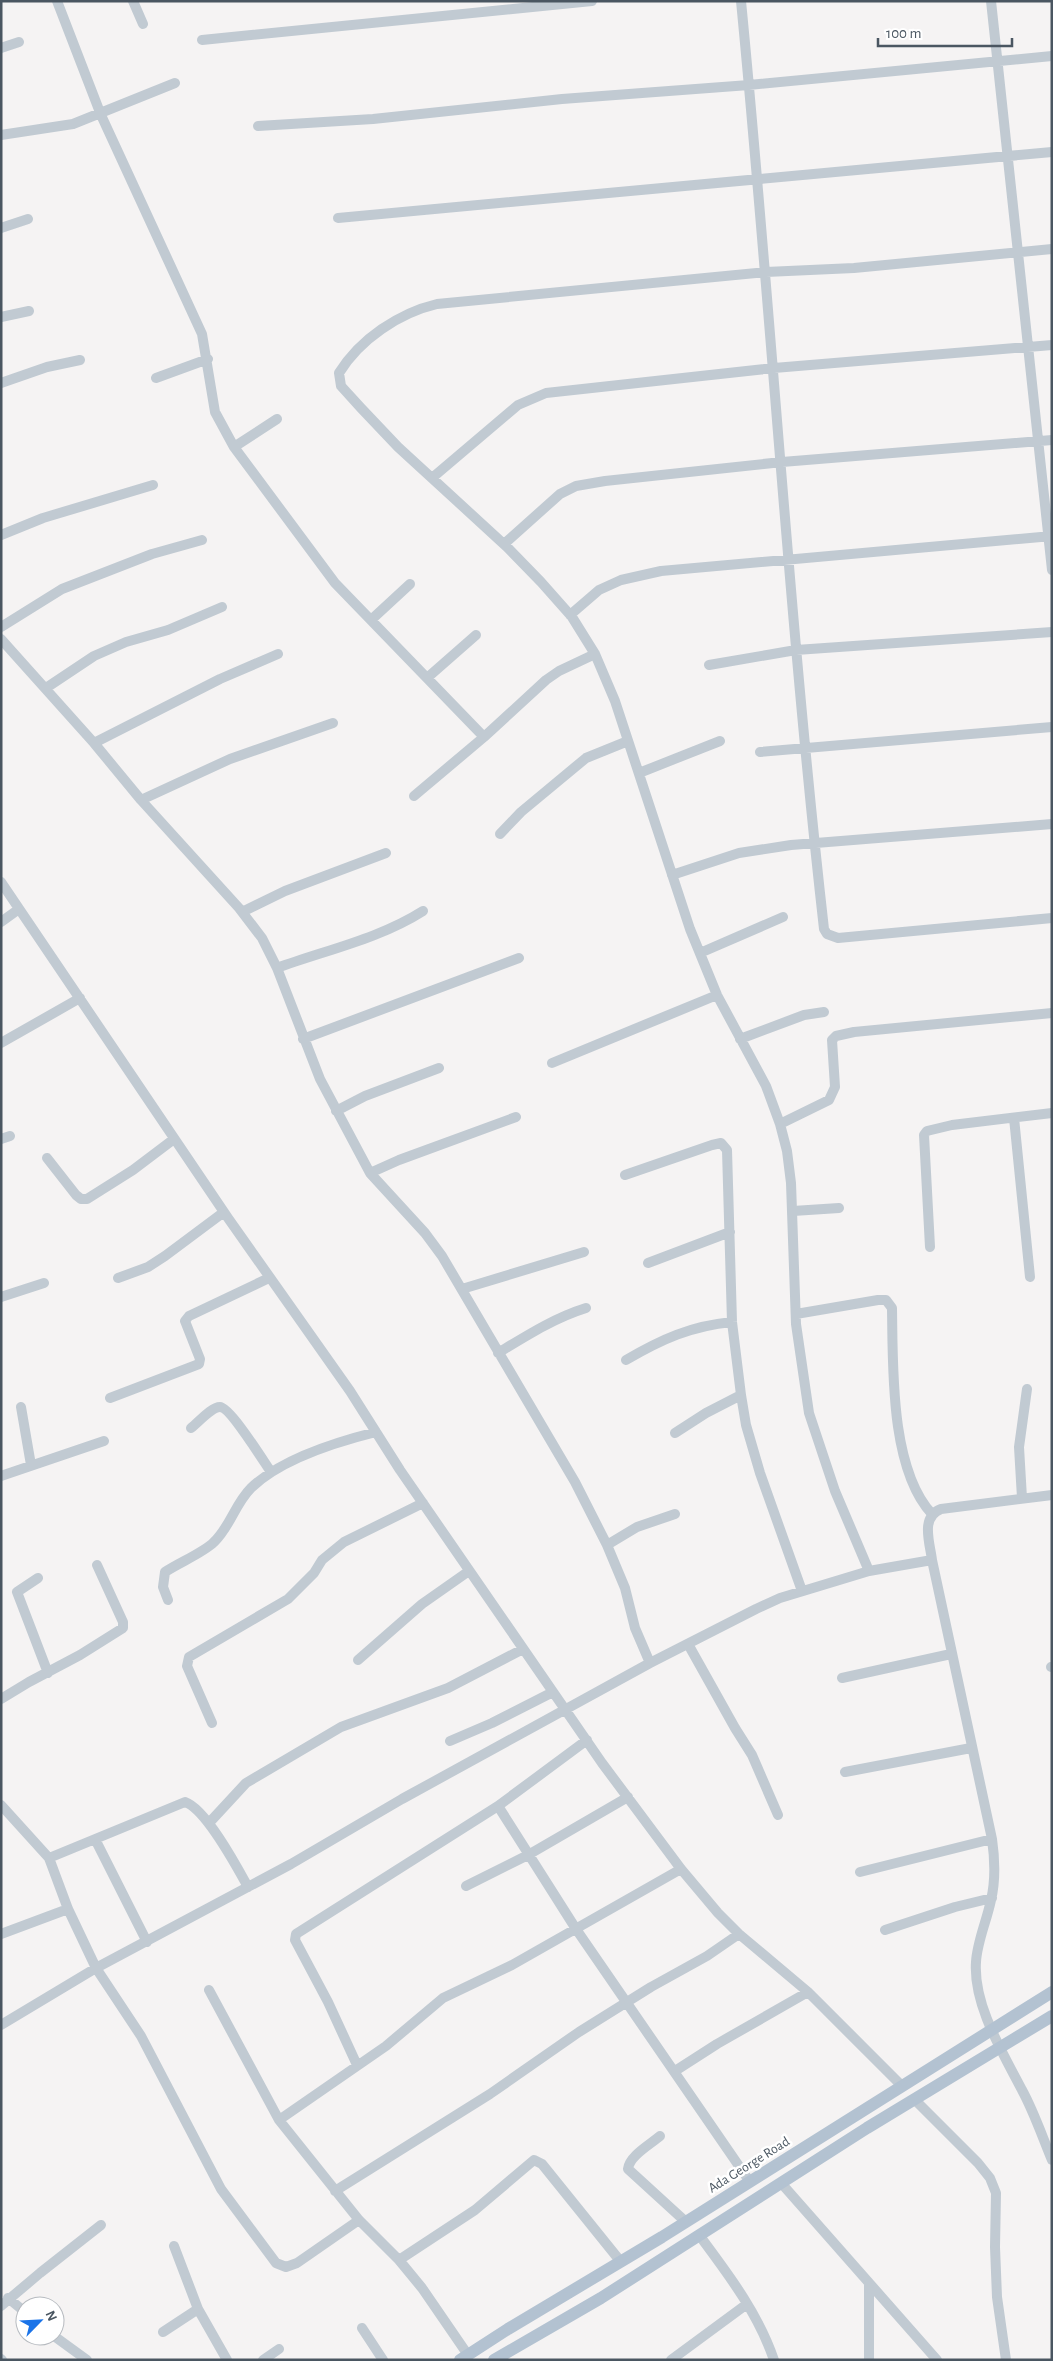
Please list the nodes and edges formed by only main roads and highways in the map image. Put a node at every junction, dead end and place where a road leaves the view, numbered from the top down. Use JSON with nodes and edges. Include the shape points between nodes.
{"nodes":[{"id":1,"x":1052,"y":1992,"type":"edge"},
{"id":2,"x":1052,"y":2016,"type":"edge"},
{"id":3,"x":464,"y":2357,"type":"edge"},
{"id":4,"x":494,"y":2360,"type":"edge"}],
"edges":[{"from":1,"to":3,"type":"main road","name":"Ada George Road"},
{"from":2,"to":4,"type":"main road","via":[[914,2099],[601,2298]]}]}
